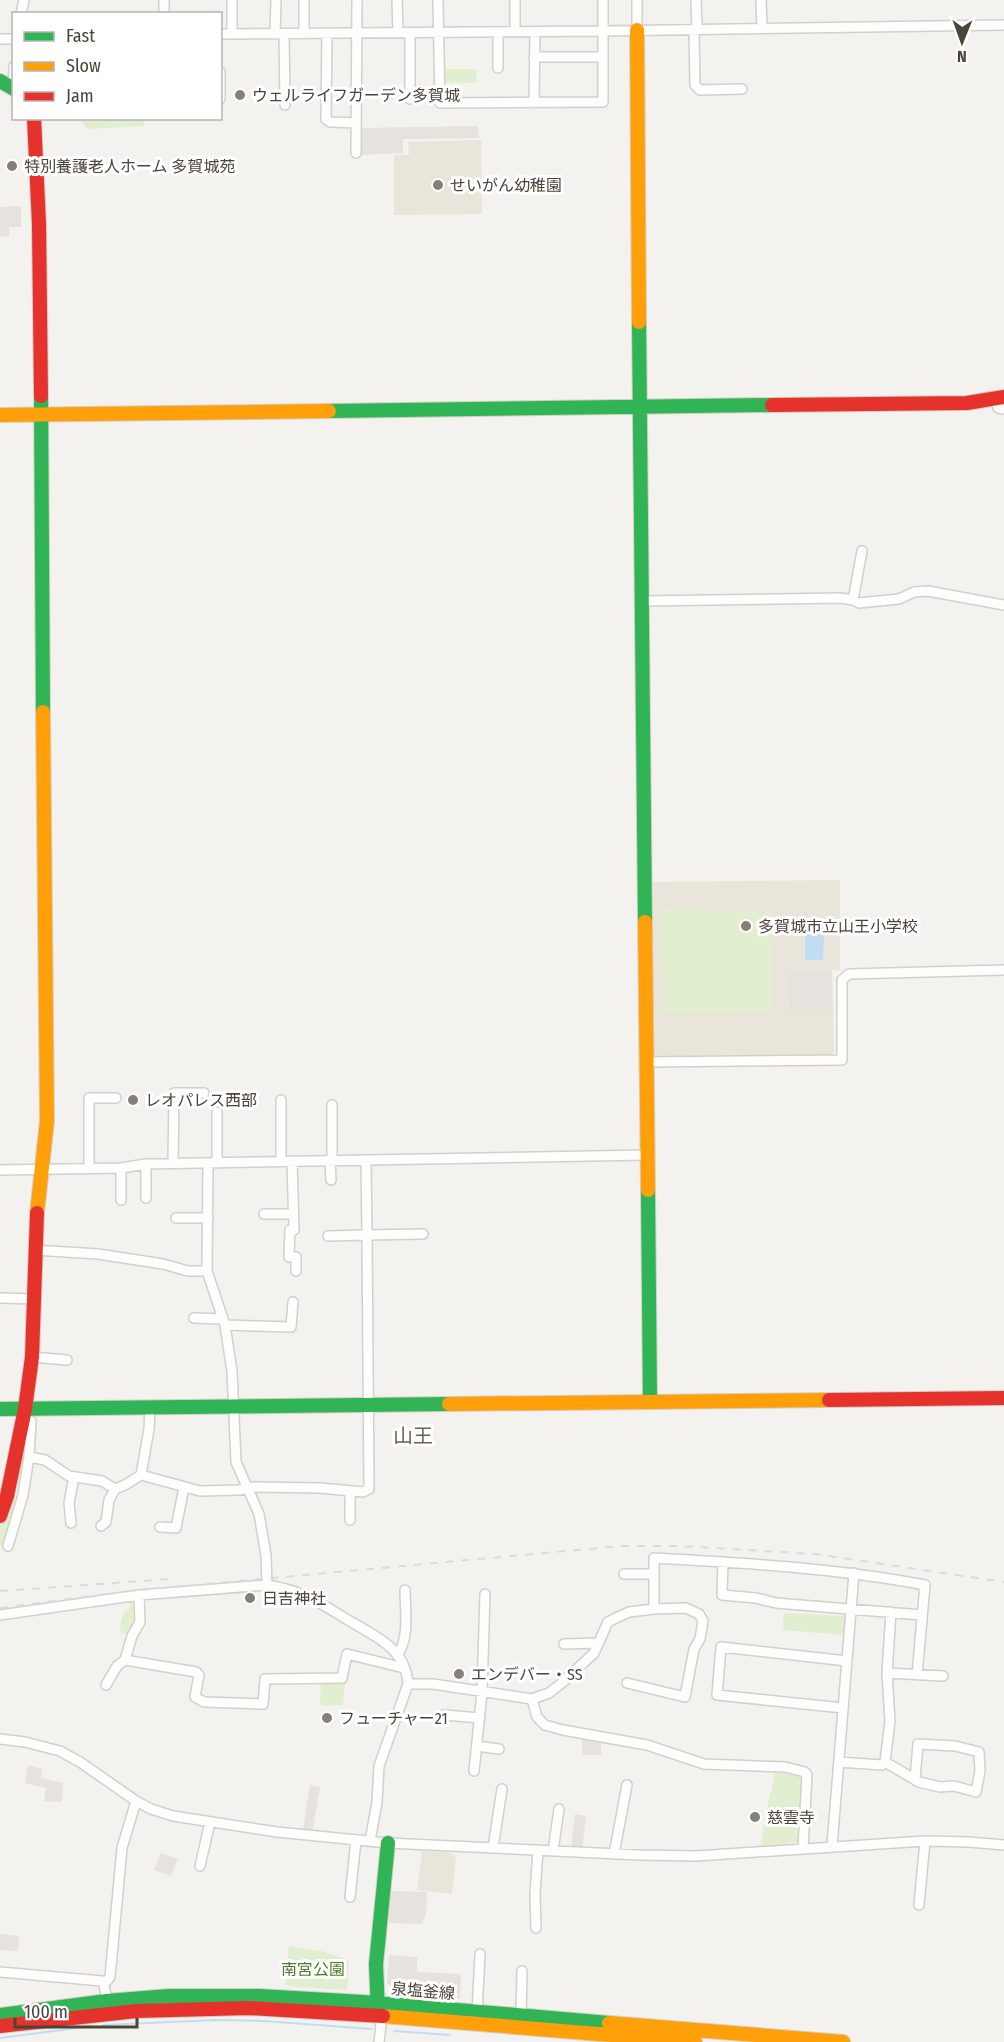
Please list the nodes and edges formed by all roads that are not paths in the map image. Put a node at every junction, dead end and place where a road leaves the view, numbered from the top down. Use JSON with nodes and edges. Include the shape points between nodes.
{"nodes":[{"id":1,"x":232,"y":0,"type":"edge"},
{"id":2,"x":276,"y":0,"type":"edge"},
{"id":3,"x":304,"y":0,"type":"edge"},
{"id":4,"x":357,"y":0,"type":"edge"},
{"id":5,"x":398,"y":0,"type":"edge"},
{"id":6,"x":438,"y":0,"type":"edge"},
{"id":7,"x":515,"y":0,"type":"edge"},
{"id":8,"x":603,"y":0,"type":"edge"},
{"id":9,"x":637,"y":0,"type":"edge"},
{"id":10,"x":696,"y":0,"type":"edge"},
{"id":11,"x":761,"y":0,"type":"edge"},
{"id":12,"x":1004,"y":25,"type":"edge"},
{"id":13,"x":762,"y":28,"type":"junction"},
{"id":14,"x":695,"y":29,"type":"junction"},
{"id":15,"x":638,"y":30,"type":"junction"},
{"id":16,"x":603,"y":31,"type":"junction"},
{"id":17,"x":498,"y":32,"type":"junction"},
{"id":18,"x":515,"y":32,"type":"junction"},
{"id":19,"x":535,"y":32,"type":"junction"},
{"id":20,"x":327,"y":33,"type":"junction"},
{"id":21,"x":357,"y":33,"type":"junction"},
{"id":22,"x":398,"y":33,"type":"junction"},
{"id":23,"x":410,"y":33,"type":"junction"},
{"id":24,"x":438,"y":33,"type":"junction"},
{"id":25,"x":222,"y":34,"type":"edge"},
{"id":26,"x":232,"y":34,"type":"junction"},
{"id":27,"x":280,"y":34,"type":"junction"},
{"id":28,"x":304,"y":34,"type":"junction"},
{"id":29,"x":534,"y":57,"type":"junction"},
{"id":30,"x":603,"y":57,"type":"junction"},
{"id":31,"x":498,"y":68,"type":"dead end"},
{"id":32,"x":742,"y":89,"type":"dead end"},
{"id":33,"x":410,"y":99,"type":"dead end"},
{"id":34,"x":534,"y":102,"type":"junction"},
{"id":35,"x":285,"y":105,"type":"dead end"},
{"id":36,"x":34,"y":120,"type":"edge"},
{"id":37,"x":356,"y":123,"type":"junction"},
{"id":38,"x":356,"y":153,"type":"dead end"},
{"id":39,"x":1001,"y":402,"type":"edge"},
{"id":40,"x":639,"y":406,"type":"junction"},
{"id":41,"x":40,"y":414,"type":"junction"},
{"id":42,"x":0,"y":415,"type":"edge"},
{"id":43,"x":862,"y":551,"type":"dead end"},
{"id":44,"x":853,"y":600,"type":"junction"},
{"id":45,"x":642,"y":601,"type":"junction"},
{"id":46,"x":1004,"y":603,"type":"edge"},
{"id":47,"x":1004,"y":970,"type":"edge"},
{"id":48,"x":646,"y":1062,"type":"junction"},
{"id":49,"x":204,"y":1093,"type":"dead end"},
{"id":50,"x":116,"y":1098,"type":"dead end"},
{"id":51,"x":281,"y":1100,"type":"dead end"},
{"id":52,"x":332,"y":1105,"type":"dead end"},
{"id":53,"x":217,"y":1112,"type":"dead end"},
{"id":54,"x":646,"y":1155,"type":"junction"},
{"id":55,"x":331,"y":1160,"type":"junction"},
{"id":56,"x":366,"y":1160,"type":"junction"},
{"id":57,"x":281,"y":1161,"type":"junction"},
{"id":58,"x":292,"y":1161,"type":"junction"},
{"id":59,"x":173,"y":1163,"type":"junction"},
{"id":60,"x":212,"y":1163,"type":"junction"},
{"id":61,"x":146,"y":1164,"type":"junction"},
{"id":62,"x":89,"y":1168,"type":"junction"},
{"id":63,"x":121,"y":1168,"type":"junction"},
{"id":64,"x":41,"y":1169,"type":"junction"},
{"id":65,"x":0,"y":1170,"type":"edge"},
{"id":66,"x":331,"y":1180,"type":"dead end"},
{"id":67,"x":146,"y":1198,"type":"dead end"},
{"id":68,"x":121,"y":1200,"type":"dead end"},
{"id":69,"x":264,"y":1214,"type":"dead end"},
{"id":70,"x":293,"y":1214,"type":"junction"},
{"id":71,"x":176,"y":1218,"type":"dead end"},
{"id":72,"x":208,"y":1218,"type":"junction"},
{"id":73,"x":423,"y":1234,"type":"dead end"},
{"id":74,"x":367,"y":1235,"type":"junction"},
{"id":75,"x":328,"y":1236,"type":"dead end"},
{"id":76,"x":34,"y":1250,"type":"junction"},
{"id":77,"x":207,"y":1271,"type":"junction"},
{"id":78,"x":296,"y":1271,"type":"dead end"},
{"id":79,"x":0,"y":1298,"type":"edge"},
{"id":80,"x":33,"y":1299,"type":"junction"},
{"id":81,"x":293,"y":1302,"type":"dead end"},
{"id":82,"x":194,"y":1318,"type":"dead end"},
{"id":83,"x":224,"y":1322,"type":"junction"},
{"id":84,"x":32,"y":1357,"type":"junction"},
{"id":85,"x":67,"y":1360,"type":"dead end"},
{"id":86,"x":1004,"y":1398,"type":"edge"},
{"id":87,"x":650,"y":1402,"type":"junction"},
{"id":88,"x":369,"y":1405,"type":"junction"},
{"id":89,"x":234,"y":1406,"type":"junction"},
{"id":90,"x":150,"y":1407,"type":"junction"},
{"id":91,"x":0,"y":1409,"type":"edge"},
{"id":92,"x":24,"y":1414,"type":"junction"},
{"id":93,"x":29,"y":1457,"type":"junction"},
{"id":94,"x":141,"y":1475,"type":"junction"},
{"id":95,"x":74,"y":1477,"type":"junction"},
{"id":96,"x":184,"y":1487,"type":"junction"},
{"id":97,"x":115,"y":1489,"type":"junction"},
{"id":98,"x":248,"y":1489,"type":"junction"},
{"id":99,"x":350,"y":1492,"type":"junction"},
{"id":100,"x":0,"y":1515,"type":"edge"},
{"id":101,"x":351,"y":1520,"type":"dead end"},
{"id":102,"x":70,"y":1522,"type":"dead end"},
{"id":103,"x":101,"y":1526,"type":"dead end"},
{"id":104,"x":160,"y":1527,"type":"dead end"},
{"id":105,"x":8,"y":1546,"type":"dead end"},
{"id":106,"x":723,"y":1562,"type":"junction"},
{"id":107,"x":854,"y":1573,"type":"junction"},
{"id":108,"x":624,"y":1574,"type":"dead end"},
{"id":109,"x":654,"y":1574,"type":"junction"},
{"id":110,"x":267,"y":1585,"type":"junction"},
{"id":111,"x":405,"y":1590,"type":"dead end"},
{"id":112,"x":485,"y":1594,"type":"dead end"},
{"id":113,"x":139,"y":1595,"type":"junction"},
{"id":114,"x":654,"y":1609,"type":"junction"},
{"id":115,"x":851,"y":1609,"type":"junction"},
{"id":116,"x":891,"y":1612,"type":"junction"},
{"id":117,"x":0,"y":1615,"type":"edge"},
{"id":118,"x":922,"y":1615,"type":"junction"},
{"id":119,"x":599,"y":1643,"type":"junction"},
{"id":120,"x":564,"y":1644,"type":"dead end"},
{"id":121,"x":397,"y":1655,"type":"junction"},
{"id":122,"x":125,"y":1660,"type":"junction"},
{"id":123,"x":847,"y":1661,"type":"junction"},
{"id":124,"x":404,"y":1668,"type":"junction"},
{"id":125,"x":887,"y":1673,"type":"junction"},
{"id":126,"x":917,"y":1675,"type":"junction"},
{"id":127,"x":943,"y":1676,"type":"dead end"},
{"id":128,"x":627,"y":1683,"type":"dead end"},
{"id":129,"x":408,"y":1684,"type":"junction"},
{"id":130,"x":106,"y":1685,"type":"dead end"},
{"id":131,"x":482,"y":1692,"type":"junction"},
{"id":132,"x":532,"y":1700,"type":"junction"},
{"id":133,"x":843,"y":1708,"type":"junction"},
{"id":134,"x":444,"y":1715,"type":"dead end"},
{"id":135,"x":480,"y":1718,"type":"junction"},
{"id":136,"x":0,"y":1739,"type":"edge"},
{"id":137,"x":477,"y":1746,"type":"junction"},
{"id":138,"x":499,"y":1749,"type":"dead end"},
{"id":139,"x":839,"y":1762,"type":"junction"},
{"id":140,"x":885,"y":1762,"type":"junction"},
{"id":141,"x":474,"y":1771,"type":"dead end"},
{"id":142,"x":915,"y":1779,"type":"junction"},
{"id":143,"x":627,"y":1785,"type":"dead end"},
{"id":144,"x":502,"y":1789,"type":"dead end"},
{"id":145,"x":136,"y":1801,"type":"junction"},
{"id":146,"x":559,"y":1809,"type":"dead end"},
{"id":147,"x":210,"y":1822,"type":"junction"},
{"id":148,"x":356,"y":1840,"type":"junction"},
{"id":149,"x":370,"y":1841,"type":"junction"},
{"id":150,"x":924,"y":1841,"type":"junction"},
{"id":151,"x":388,"y":1843,"type":"junction"},
{"id":152,"x":1004,"y":1845,"type":"edge"},
{"id":153,"x":832,"y":1846,"type":"junction"},
{"id":154,"x":493,"y":1848,"type":"junction"},
{"id":155,"x":803,"y":1848,"type":"junction"},
{"id":156,"x":538,"y":1850,"type":"junction"},
{"id":157,"x":553,"y":1851,"type":"junction"},
{"id":158,"x":614,"y":1854,"type":"junction"},
{"id":159,"x":200,"y":1866,"type":"dead end"},
{"id":160,"x":350,"y":1898,"type":"dead end"},
{"id":161,"x":919,"y":1905,"type":"dead end"},
{"id":162,"x":536,"y":1928,"type":"dead end"},
{"id":163,"x":480,"y":1954,"type":"dead end"},
{"id":164,"x":522,"y":1971,"type":"dead end"},
{"id":165,"x":0,"y":1972,"type":"edge"},
{"id":166,"x":104,"y":1984,"type":"junction"},
{"id":167,"x":107,"y":2001,"type":"junction"},
{"id":168,"x":196,"y":2008,"type":"junction"},
{"id":169,"x":378,"y":2010,"type":"junction"},
{"id":170,"x":477,"y":2012,"type":"junction"},
{"id":171,"x":0,"y":2015,"type":"edge"},
{"id":172,"x":521,"y":2016,"type":"junction"},
{"id":173,"x":0,"y":2026,"type":"edge"},
{"id":174,"x":696,"y":2036,"type":"edge"},
{"id":175,"x":779,"y":2040,"type":"edge"},
{"id":176,"x":379,"y":2042,"type":"edge"},
{"id":177,"x":843,"y":2042,"type":"edge"}],
"edges":[{"from":1,"to":26,"type":"street"},
{"from":2,"to":27,"type":"street"},
{"from":3,"to":28,"type":"street"},
{"from":4,"to":21,"type":"street"},
{"from":5,"to":22,"type":"street"},
{"from":6,"to":24,"type":"street"},
{"from":7,"to":18,"type":"street"},
{"from":8,"to":16,"type":"street"},
{"from":9,"to":15,"type":"street"},
{"from":10,"to":14,"type":"street"},
{"from":11,"to":13,"type":"street"},
{"from":12,"to":13,"type":"street"},
{"from":13,"to":14,"type":"street"},
{"from":14,"to":15,"type":"street"},
{"from":14,"to":32,"type":"street","via":[[695,85],[700,90]]},
{"from":15,"to":16,"type":"street"},
{"from":15,"to":40,"type":"street"},
{"from":16,"to":19,"type":"street"},
{"from":16,"to":30,"type":"street"},
{"from":17,"to":18,"type":"street"},
{"from":17,"to":24,"type":"street"},
{"from":17,"to":31,"type":"street"},
{"from":18,"to":19,"type":"street"},
{"from":19,"to":29,"type":"street"},
{"from":20,"to":21,"type":"street"},
{"from":20,"to":28,"type":"street"},
{"from":20,"to":37,"type":"street","via":[[326,119]]},
{"from":21,"to":22,"type":"street"},
{"from":21,"to":37,"type":"street"},
{"from":22,"to":23,"type":"street"},
{"from":23,"to":24,"type":"street"},
{"from":23,"to":33,"type":"street"},
{"from":24,"to":34,"type":"street","via":[[440,103]]},
{"from":25,"to":26,"type":"street"},
{"from":26,"to":27,"type":"street"},
{"from":27,"to":28,"type":"street"},
{"from":27,"to":35,"type":"street"},
{"from":29,"to":30,"type":"street"},
{"from":29,"to":34,"type":"street"},
{"from":30,"to":34,"type":"street","via":[[603,102]]},
{"from":36,"to":41,"type":"street"},
{"from":37,"to":38,"type":"street"},
{"from":39,"to":40,"type":"street"},
{"from":40,"to":41,"type":"street"},
{"from":40,"to":45,"type":"street"},
{"from":41,"to":42,"type":"street"},
{"from":41,"to":64,"type":"street","via":[[47,1101]]},
{"from":43,"to":44,"type":"street"},
{"from":44,"to":45,"type":"street"},
{"from":44,"to":46,"type":"street","via":[[859,603],[898,599],[928,591]]},
{"from":45,"to":48,"type":"street"},
{"from":47,"to":48,"type":"street","via":[[849,974],[842,980],[842,1060]]},
{"from":48,"to":54,"type":"street"},
{"from":49,"to":59,"type":"street","via":[[174,1093]]},
{"from":50,"to":62,"type":"street","via":[[89,1098]]},
{"from":51,"to":57,"type":"street"},
{"from":52,"to":55,"type":"street"},
{"from":53,"to":60,"type":"street"},
{"from":54,"to":56,"type":"street"},
{"from":54,"to":87,"type":"street"},
{"from":55,"to":56,"type":"street"},
{"from":55,"to":58,"type":"street"},
{"from":55,"to":66,"type":"street"},
{"from":56,"to":74,"type":"street"},
{"from":57,"to":58,"type":"street"},
{"from":57,"to":60,"type":"street"},
{"from":58,"to":70,"type":"street"},
{"from":59,"to":60,"type":"street"},
{"from":59,"to":61,"type":"street"},
{"from":60,"to":72,"type":"street"},
{"from":61,"to":63,"type":"street"},
{"from":61,"to":67,"type":"street"},
{"from":62,"to":63,"type":"street"},
{"from":62,"to":64,"type":"street"},
{"from":63,"to":68,"type":"street"},
{"from":64,"to":65,"type":"street"},
{"from":64,"to":76,"type":"street"},
{"from":69,"to":70,"type":"street"},
{"from":70,"to":78,"type":"street","via":[[289,1257],[296,1257]]},
{"from":71,"to":72,"type":"street"},
{"from":72,"to":77,"type":"street"},
{"from":73,"to":74,"type":"street"},
{"from":74,"to":75,"type":"street"},
{"from":74,"to":88,"type":"street"},
{"from":76,"to":77,"type":"street","via":[[98,1254]]},
{"from":76,"to":80,"type":"street"},
{"from":77,"to":83,"type":"street"},
{"from":79,"to":80,"type":"street"},
{"from":80,"to":84,"type":"street"},
{"from":81,"to":83,"type":"street","via":[[291,1327]]},
{"from":82,"to":83,"type":"street"},
{"from":83,"to":89,"type":"street"},
{"from":84,"to":85,"type":"street"},
{"from":84,"to":92,"type":"street"},
{"from":86,"to":87,"type":"street"},
{"from":87,"to":88,"type":"street"},
{"from":88,"to":89,"type":"street"},
{"from":88,"to":99,"type":"street","via":[[369,1489]]},
{"from":89,"to":90,"type":"street"},
{"from":89,"to":98,"type":"street","via":[[236,1462]]},
{"from":90,"to":92,"type":"street"},
{"from":90,"to":94,"type":"street"},
{"from":91,"to":92,"type":"street"},
{"from":92,"to":93,"type":"street","via":[[31,1421]]},
{"from":92,"to":100,"type":"street"},
{"from":93,"to":95,"type":"street","via":[[45,1460]]},
{"from":93,"to":105,"type":"street"},
{"from":94,"to":96,"type":"street"},
{"from":94,"to":97,"type":"street"},
{"from":95,"to":97,"type":"street","via":[[102,1481]]},
{"from":95,"to":102,"type":"street"},
{"from":96,"to":98,"type":"street","via":[[200,1491]]},
{"from":96,"to":104,"type":"street","via":[[176,1528]]},
{"from":97,"to":103,"type":"street","via":[[106,1522]]},
{"from":98,"to":99,"type":"street"},
{"from":98,"to":110,"type":"street","via":[[259,1514]]},
{"from":99,"to":101,"type":"street"},
{"from":106,"to":107,"type":"street"},
{"from":106,"to":109,"type":"street","via":[[654,1558]]},
{"from":106,"to":115,"type":"street","via":[[722,1595]]},
{"from":107,"to":115,"type":"street"},
{"from":107,"to":118,"type":"street","via":[[925,1585]]},
{"from":108,"to":109,"type":"street"},
{"from":109,"to":114,"type":"street"},
{"from":110,"to":113,"type":"street"},
{"from":110,"to":121,"type":"street","via":[[312,1597],[376,1635]]},
{"from":111,"to":121,"type":"street","via":[[403,1648]]},
{"from":112,"to":131,"type":"street"},
{"from":113,"to":117,"type":"street"},
{"from":113,"to":122,"type":"street","via":[[140,1622]]},
{"from":114,"to":119,"type":"street","via":[[616,1617],[608,1622]]},
{"from":114,"to":128,"type":"street","via":[[686,1608],[699,1614],[703,1622],[685,1697]]},
{"from":115,"to":116,"type":"street"},
{"from":115,"to":123,"type":"street"},
{"from":116,"to":118,"type":"street"},
{"from":116,"to":125,"type":"street"},
{"from":118,"to":126,"type":"street"},
{"from":119,"to":120,"type":"street"},
{"from":119,"to":132,"type":"street","via":[[564,1682]]},
{"from":121,"to":124,"type":"street"},
{"from":122,"to":124,"type":"street","via":[[196,1672],[199,1675],[195,1697],[204,1702],[263,1704],[265,1679],[342,1678],[347,1654]]},
{"from":122,"to":130,"type":"street"},
{"from":123,"to":133,"type":"street"},
{"from":123,"to":133,"type":"street","via":[[721,1647],[717,1695]]},
{"from":124,"to":129,"type":"street"},
{"from":125,"to":126,"type":"street"},
{"from":125,"to":140,"type":"street","via":[[890,1721]]},
{"from":126,"to":127,"type":"street"},
{"from":129,"to":131,"type":"street"},
{"from":129,"to":149,"type":"street","via":[[381,1757]]},
{"from":131,"to":132,"type":"street"},
{"from":131,"to":135,"type":"street"},
{"from":132,"to":155,"type":"street","via":[[537,1718],[545,1725],[563,1730],[647,1745],[704,1764],[785,1767],[805,1772]]},
{"from":133,"to":139,"type":"street"},
{"from":134,"to":135,"type":"street"},
{"from":135,"to":137,"type":"street"},
{"from":136,"to":145,"type":"street","via":[[60,1751]]},
{"from":137,"to":138,"type":"street"},
{"from":137,"to":141,"type":"street"},
{"from":139,"to":140,"type":"street"},
{"from":139,"to":153,"type":"street"},
{"from":140,"to":142,"type":"street"},
{"from":142,"to":142,"type":"street","via":[[975,1792],[979,1752],[918,1744]]},
{"from":143,"to":158,"type":"street"},
{"from":144,"to":154,"type":"street"},
{"from":145,"to":147,"type":"street","via":[[173,1816]]},
{"from":145,"to":166,"type":"street","via":[[122,1848],[110,1977]]},
{"from":146,"to":157,"type":"street"},
{"from":147,"to":148,"type":"street"},
{"from":147,"to":159,"type":"street"},
{"from":148,"to":149,"type":"street"},
{"from":148,"to":160,"type":"street"},
{"from":149,"to":151,"type":"street"},
{"from":150,"to":152,"type":"street"},
{"from":150,"to":153,"type":"street"},
{"from":150,"to":161,"type":"street"},
{"from":151,"to":154,"type":"street"},
{"from":151,"to":169,"type":"street","via":[[376,1964]]},
{"from":153,"to":155,"type":"street"},
{"from":154,"to":156,"type":"street"},
{"from":155,"to":158,"type":"street","via":[[696,1856]]},
{"from":156,"to":157,"type":"street"},
{"from":156,"to":162,"type":"street"},
{"from":157,"to":158,"type":"street"},
{"from":163,"to":170,"type":"street"},
{"from":164,"to":172,"type":"street"},
{"from":165,"to":166,"type":"street"},
{"from":166,"to":167,"type":"street"},
{"from":167,"to":168,"type":"street","via":[[116,2006]]},
{"from":167,"to":169,"type":"street","name":"泉塩釜線","via":[[169,1995],[259,1996]]},
{"from":167,"to":171,"type":"street","name":"泉塩釜線"},
{"from":168,"to":169,"type":"street","name":"泉塩釜線"},
{"from":168,"to":173,"type":"street","name":"泉塩釜線","via":[[101,2013]]},
{"from":169,"to":170,"type":"street","name":"泉塩釜線"},
{"from":169,"to":174,"type":"street","name":"泉塩釜線"},
{"from":169,"to":176,"type":"street"},
{"from":170,"to":172,"type":"street","name":"泉塩釜線"},
{"from":172,"to":174,"type":"street","name":"泉塩釜線"},
{"from":174,"to":175,"type":"street","name":"泉塩釜線"},
{"from":175,"to":177,"type":"street","name":"泉塩釜線"}]}
